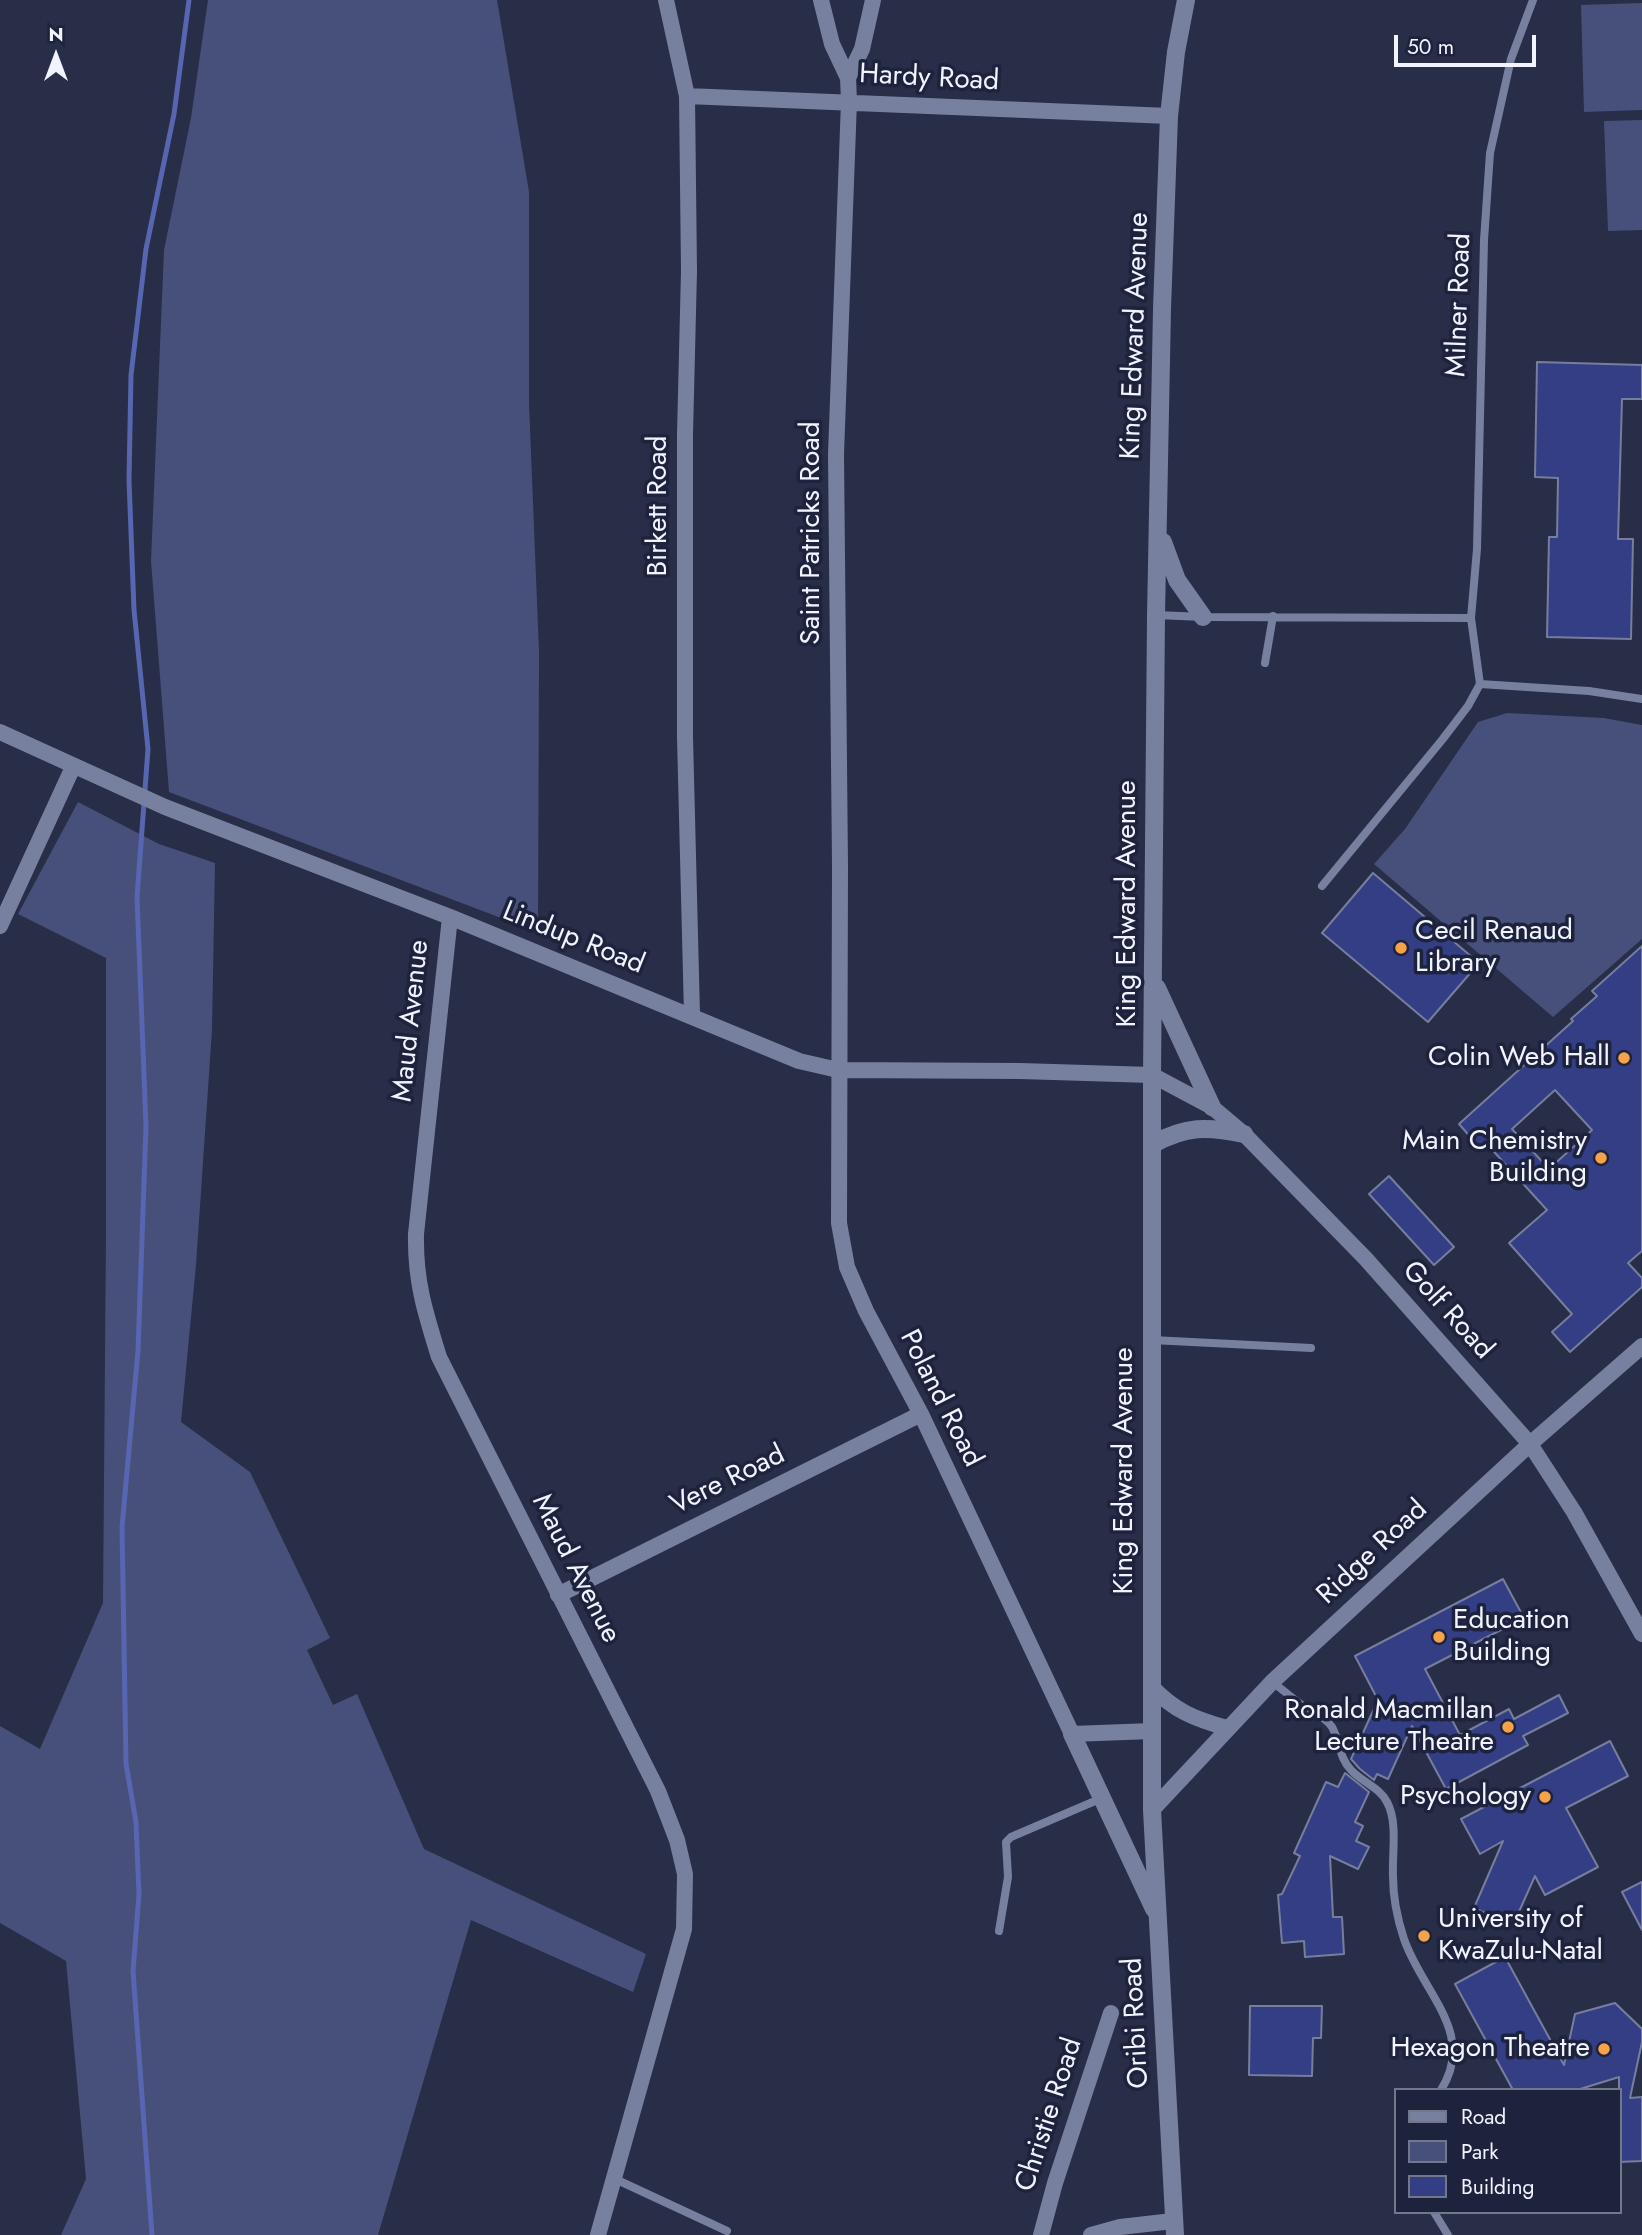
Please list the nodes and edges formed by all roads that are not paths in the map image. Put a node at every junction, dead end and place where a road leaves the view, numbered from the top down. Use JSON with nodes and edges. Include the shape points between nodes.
{"nodes":[{"id":1,"x":666,"y":0,"type":"edge"},
{"id":2,"x":821,"y":0,"type":"edge"},
{"id":3,"x":873,"y":0,"type":"edge"},
{"id":4,"x":1186,"y":0,"type":"edge"},
{"id":5,"x":1533,"y":0,"type":"edge"},
{"id":6,"x":848,"y":78,"type":"junction"},
{"id":7,"x":687,"y":96,"type":"junction"},
{"id":8,"x":849,"y":101,"type":"junction"},
{"id":9,"x":1170,"y":116,"type":"junction"},
{"id":10,"x":1158,"y":526,"type":"junction"},
{"id":11,"x":1156,"y":615,"type":"junction"},
{"id":12,"x":1273,"y":616,"type":"junction"},
{"id":13,"x":1203,"y":617,"type":"junction"},
{"id":14,"x":1471,"y":618,"type":"junction"},
{"id":15,"x":1265,"y":663,"type":"dead end"},
{"id":16,"x":1480,"y":684,"type":"junction"},
{"id":17,"x":1642,"y":699,"type":"edge"},
{"id":18,"x":0,"y":732,"type":"edge"},
{"id":19,"x":73,"y":766,"type":"junction"},
{"id":20,"x":1322,"y":886,"type":"dead end"},
{"id":21,"x":450,"y":917,"type":"junction"},
{"id":22,"x":0,"y":926,"type":"edge"},
{"id":23,"x":1153,"y":978,"type":"junction"},
{"id":24,"x":692,"y":1015,"type":"junction"},
{"id":25,"x":838,"y":1070,"type":"junction"},
{"id":26,"x":1152,"y":1075,"type":"junction"},
{"id":27,"x":1212,"y":1107,"type":"junction"},
{"id":28,"x":1244,"y":1133,"type":"junction"},
{"id":29,"x":1153,"y":1144,"type":"junction"},
{"id":30,"x":1152,"y":1340,"type":"junction"},
{"id":31,"x":1642,"y":1346,"type":"edge"},
{"id":32,"x":1311,"y":1348,"type":"dead end"},
{"id":33,"x":921,"y":1414,"type":"junction"},
{"id":34,"x":1530,"y":1444,"type":"junction"},
{"id":35,"x":558,"y":1595,"type":"junction"},
{"id":36,"x":1642,"y":1634,"type":"edge"},
{"id":37,"x":1272,"y":1682,"type":"junction"},
{"id":38,"x":1151,"y":1686,"type":"junction"},
{"id":39,"x":1227,"y":1728,"type":"junction"},
{"id":40,"x":1152,"y":1731,"type":"junction"},
{"id":41,"x":1072,"y":1734,"type":"junction"},
{"id":42,"x":1102,"y":1798,"type":"junction"},
{"id":43,"x":1152,"y":1810,"type":"junction"},
{"id":44,"x":1159,"y":1918,"type":"junction"},
{"id":45,"x":999,"y":1931,"type":"dead end"},
{"id":46,"x":1111,"y":2012,"type":"dead end"},
{"id":47,"x":1442,"y":2088,"type":"edge"},
{"id":48,"x":613,"y":2178,"type":"junction"},
{"id":49,"x":1435,"y":2214,"type":"edge"},
{"id":50,"x":1174,"y":2228,"type":"edge"},
{"id":51,"x":727,"y":2231,"type":"dead end"},
{"id":52,"x":598,"y":2235,"type":"edge"},
{"id":53,"x":1041,"y":2235,"type":"edge"},
{"id":54,"x":1091,"y":2235,"type":"edge"},
{"id":55,"x":1448,"y":2235,"type":"edge"}],
"edges":[{"from":1,"to":7,"type":"street","name":"Birkett Road"},
{"from":2,"to":6,"type":"street","via":[[832,44]]},
{"from":3,"to":6,"type":"street","name":"Saint Patricks Road","via":[[862,49]]},
{"from":4,"to":9,"type":"street","name":"King Edward Avenue"},
{"from":5,"to":14,"type":"lane","name":"Milner Road","via":[[1511,59],[1490,153]]},
{"from":6,"to":8,"type":"street","name":"Saint Patricks Road"},
{"from":7,"to":8,"type":"street","name":"Hardy Road"},
{"from":7,"to":24,"type":"street","name":"Birkett Road","via":[[685,737]]},
{"from":8,"to":9,"type":"street","name":"Hardy Road"},
{"from":8,"to":25,"type":"street","name":"Saint Patricks Road","via":[[836,454]]},
{"from":9,"to":10,"type":"street","name":"King Edward Avenue"},
{"from":10,"to":11,"type":"street","name":"King Edward Avenue"},
{"from":10,"to":13,"type":"street","via":[[1171,568]]},
{"from":11,"to":13,"type":"lane"},
{"from":11,"to":23,"type":"street","name":"King Edward Avenue"},
{"from":12,"to":13,"type":"lane"},
{"from":12,"to":14,"type":"lane"},
{"from":12,"to":15,"type":"lane"},
{"from":14,"to":16,"type":"lane","name":"Milner Road"},
{"from":16,"to":17,"type":"lane"},
{"from":16,"to":20,"type":"lane","via":[[1442,740]]},
{"from":18,"to":19,"type":"street","name":"Lindup Road"},
{"from":19,"to":21,"type":"street","name":"Lindup Road","via":[[165,807]]},
{"from":19,"to":22,"type":"street"},
{"from":21,"to":24,"type":"street","name":"Lindup Road"},
{"from":21,"to":35,"type":"street","name":"Maud Avenue","via":[[416,1234],[417,1277],[439,1357]]},
{"from":23,"to":26,"type":"street","name":"King Edward Avenue"},
{"from":23,"to":27,"type":"street"},
{"from":24,"to":25,"type":"street","name":"Lindup Road","via":[[799,1061]]},
{"from":25,"to":26,"type":"street","name":"Lindup Road"},
{"from":25,"to":33,"type":"street","name":"Poland Road","via":[[839,1223],[847,1267]]},
{"from":26,"to":27,"type":"street","name":"Golf Road"},
{"from":26,"to":29,"type":"street","name":"King Edward Avenue"},
{"from":27,"to":28,"type":"street","name":"Golf Road"},
{"from":28,"to":29,"type":"street","via":[[1205,1127],[1182,1130]]},
{"from":28,"to":34,"type":"street","name":"Golf Road","via":[[1366,1259]]},
{"from":29,"to":30,"type":"street","name":"King Edward Avenue"},
{"from":30,"to":32,"type":"lane"},
{"from":30,"to":38,"type":"street","name":"King Edward Avenue"},
{"from":31,"to":34,"type":"street","name":"Ridge Road"},
{"from":33,"to":35,"type":"street","name":"Vere Road"},
{"from":33,"to":41,"type":"street","name":"Poland Road"},
{"from":34,"to":36,"type":"street","name":"Golf Road"},
{"from":34,"to":37,"type":"street","name":"Ridge Road"},
{"from":35,"to":48,"type":"street","name":"Maud Avenue","via":[[658,1791],[685,1874],[684,1929]]},
{"from":37,"to":39,"type":"street","name":"Ridge Road"},
{"from":37,"to":47,"type":"lane","via":[[1325,1719],[1350,1769],[1380,1791],[1387,1802],[1392,1814],[1397,1916],[1421,1978],[1449,2027],[1455,2052]]},
{"from":38,"to":39,"type":"street","via":[[1189,1716]]},
{"from":38,"to":40,"type":"street","name":"King Edward Avenue"},
{"from":39,"to":43,"type":"street","name":"Ridge Road"},
{"from":40,"to":41,"type":"street"},
{"from":40,"to":43,"type":"street","name":"King Edward Avenue"},
{"from":41,"to":42,"type":"street"},
{"from":42,"to":44,"type":"street"},
{"from":42,"to":45,"type":"lane","via":[[1006,1842],[1008,1877]]},
{"from":43,"to":44,"type":"street","name":"Oribi Road"},
{"from":44,"to":50,"type":"street","name":"Oribi Road"},
{"from":46,"to":53,"type":"street","name":"Christie Road"},
{"from":48,"to":51,"type":"lane"},
{"from":48,"to":52,"type":"street","name":"Maud Avenue"},
{"from":49,"to":55,"type":"lane"},
{"from":50,"to":54,"type":"street","via":[[1120,2227]]}]}
